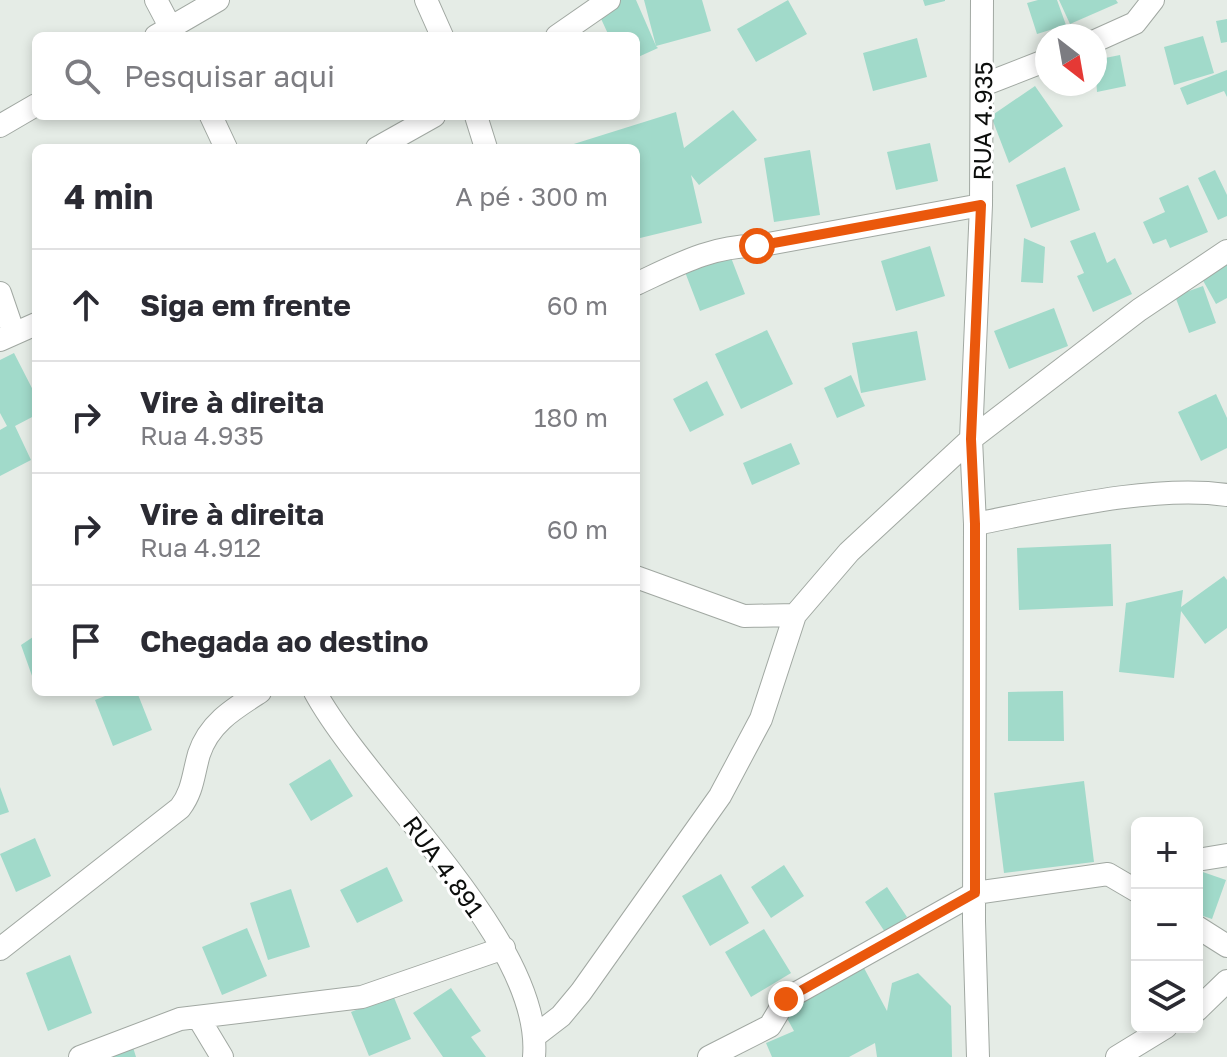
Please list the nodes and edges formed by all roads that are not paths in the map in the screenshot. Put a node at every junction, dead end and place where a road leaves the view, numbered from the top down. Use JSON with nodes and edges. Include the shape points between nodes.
{"nodes":[{"id":1,"x":156,"y":0,"type":"edge"},
{"id":2,"x":218,"y":0,"type":"edge"},
{"id":3,"x":426,"y":0,"type":"edge"},
{"id":4,"x":609,"y":0,"type":"edge"},
{"id":5,"x":982,"y":0,"type":"edge"},
{"id":6,"x":1153,"y":0,"type":"edge"},
{"id":7,"x":167,"y":32,"type":"edge"},
{"id":8,"x":169,"y":32,"type":"edge"},
{"id":9,"x":440,"y":32,"type":"edge"},
{"id":10,"x":563,"y":32,"type":"edge"},
{"id":11,"x":1107,"y":36,"type":"edge"},
{"id":12,"x":1035,"y":65,"type":"edge"},
{"id":13,"x":983,"y":85,"type":"junction"},
{"id":14,"x":32,"y":107,"type":"edge"},
{"id":15,"x":213,"y":120,"type":"edge"},
{"id":16,"x":427,"y":120,"type":"edge"},
{"id":17,"x":477,"y":120,"type":"edge"},
{"id":18,"x":0,"y":126,"type":"edge"},
{"id":19,"x":224,"y":144,"type":"edge"},
{"id":20,"x":384,"y":144,"type":"edge"},
{"id":21,"x":485,"y":144,"type":"edge"},
{"id":22,"x":981,"y":205,"type":"junction"},
{"id":23,"x":1227,"y":251,"type":"edge"},
{"id":24,"x":640,"y":282,"type":"edge"},
{"id":25,"x":0,"y":293,"type":"edge"},
{"id":26,"x":32,"y":326,"type":"edge"},
{"id":27,"x":7,"y":335,"type":"edge"},
{"id":28,"x":971,"y":439,"type":"junction"},
{"id":29,"x":1227,"y":495,"type":"edge"},
{"id":30,"x":975,"y":524,"type":"junction"},
{"id":31,"x":640,"y":578,"type":"edge"},
{"id":32,"x":795,"y":615,"type":"junction"},
{"id":33,"x":254,"y":696,"type":"edge"},
{"id":34,"x":324,"y":696,"type":"edge"},
{"id":35,"x":1227,"y":855,"type":"edge"},
{"id":36,"x":1203,"y":859,"type":"edge"},
{"id":37,"x":1131,"y":870,"type":"edge"},
{"id":38,"x":1108,"y":874,"type":"junction"},
{"id":39,"x":1134,"y":889,"type":"edge"},
{"id":40,"x":975,"y":893,"type":"junction"},
{"id":41,"x":1203,"y":931,"type":"edge"},
{"id":42,"x":1227,"y":946,"type":"edge"},
{"id":43,"x":504,"y":948,"type":"junction"},
{"id":44,"x":0,"y":949,"type":"edge"},
{"id":45,"x":1227,"y":981,"type":"edge"},
{"id":46,"x":1203,"y":1004,"type":"edge"},
{"id":47,"x":198,"y":1017,"type":"junction"},
{"id":48,"x":1156,"y":1033,"type":"edge"},
{"id":49,"x":534,"y":1046,"type":"edge"},
{"id":50,"x":80,"y":1057,"type":"edge"},
{"id":51,"x":222,"y":1057,"type":"edge"},
{"id":52,"x":709,"y":1057,"type":"edge"},
{"id":53,"x":978,"y":1057,"type":"edge"},
{"id":54,"x":1117,"y":1057,"type":"edge"}],
"edges":[{"from":1,"to":7,"type":"street"},
{"from":2,"to":8,"type":"street"},
{"from":3,"to":9,"type":"street"},
{"from":4,"to":10,"type":"street"},
{"from":5,"to":13,"type":"street","name":"RUA 4.935"},
{"from":6,"to":11,"type":"street","via":[[1135,23]]},
{"from":12,"to":13,"type":"street"},
{"from":13,"to":22,"type":"street","name":"RUA 4.935"},
{"from":14,"to":18,"type":"street"},
{"from":15,"to":19,"type":"street"},
{"from":16,"to":20,"type":"street"},
{"from":17,"to":21,"type":"street"},
{"from":22,"to":24,"type":"street","via":[[757,246],[732,246]]},
{"from":22,"to":28,"type":"street","name":"RUA 4.935"},
{"from":23,"to":28,"type":"street","via":[[1139,310]]},
{"from":25,"to":27,"type":"street"},
{"from":26,"to":27,"type":"street"},
{"from":28,"to":30,"type":"street","name":"RUA 4.935"},
{"from":28,"to":32,"type":"street","via":[[849,552]]},
{"from":29,"to":30,"type":"street","via":[[1150,496]]},
{"from":30,"to":40,"type":"street","name":"RUA 4.935"},
{"from":31,"to":32,"type":"street","via":[[744,616]]},
{"from":32,"to":49,"type":"street","via":[[761,719],[720,796],[581,992]]},
{"from":33,"to":44,"type":"street","via":[[225,714],[211,731],[200,752],[191,794],[180,808]]},
{"from":34,"to":43,"type":"street","name":"RUA 4.891"},
{"from":35,"to":36,"type":"street"},
{"from":37,"to":38,"type":"street"},
{"from":38,"to":39,"type":"street"},
{"from":38,"to":40,"type":"street"},
{"from":40,"to":52,"type":"street","via":[[786,999],[770,1026]]},
{"from":40,"to":53,"type":"street","name":"RUA 4.935"},
{"from":41,"to":42,"type":"street"},
{"from":43,"to":47,"type":"street","via":[[362,997]]},
{"from":43,"to":49,"type":"street","name":"RUA 4.891"},
{"from":45,"to":46,"type":"street"},
{"from":47,"to":50,"type":"street"},
{"from":47,"to":51,"type":"street"},
{"from":48,"to":54,"type":"street"}]}
